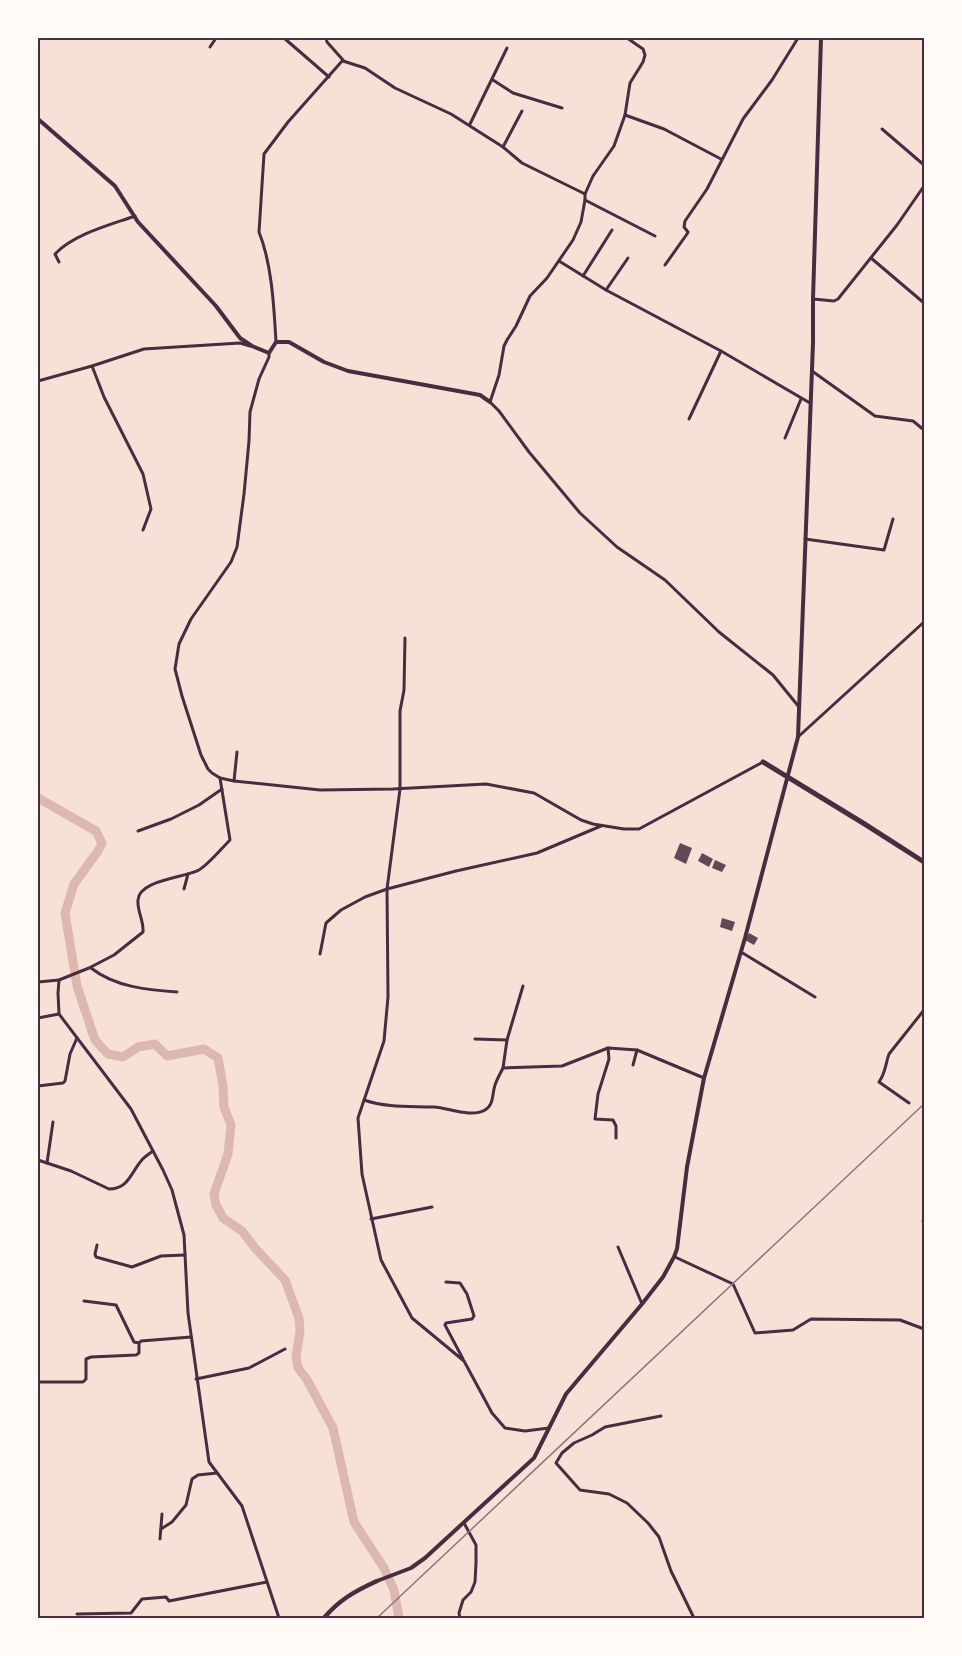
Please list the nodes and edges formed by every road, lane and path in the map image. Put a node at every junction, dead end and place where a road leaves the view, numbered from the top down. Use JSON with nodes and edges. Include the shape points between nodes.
{"nodes":[{"id":1,"x":216,"y":38,"type":"edge"},
{"id":2,"x":284,"y":38,"type":"edge"},
{"id":3,"x":327,"y":38,"type":"edge"},
{"id":4,"x":627,"y":38,"type":"edge"},
{"id":5,"x":798,"y":38,"type":"edge"},
{"id":6,"x":821,"y":38,"type":"edge"},
{"id":7,"x":210,"y":47,"type":"dead end"},
{"id":8,"x":507,"y":48,"type":"dead end"},
{"id":9,"x":342,"y":60,"type":"junction"},
{"id":10,"x":329,"y":77,"type":"junction"},
{"id":11,"x":493,"y":80,"type":"junction"},
{"id":12,"x":562,"y":108,"type":"dead end"},
{"id":13,"x":522,"y":111,"type":"dead end"},
{"id":14,"x":625,"y":115,"type":"junction"},
{"id":15,"x":38,"y":119,"type":"edge"},
{"id":16,"x":470,"y":125,"type":"junction"},
{"id":17,"x":882,"y":129,"type":"dead end"},
{"id":18,"x":503,"y":147,"type":"junction"},
{"id":19,"x":722,"y":160,"type":"junction"},
{"id":20,"x":924,"y":165,"type":"edge"},
{"id":21,"x":924,"y":186,"type":"edge"},
{"id":22,"x":585,"y":194,"type":"junction"},
{"id":23,"x":585,"y":200,"type":"junction"},
{"id":24,"x":135,"y":216,"type":"junction"},
{"id":25,"x":612,"y":230,"type":"dead end"},
{"id":26,"x":655,"y":236,"type":"dead end"},
{"id":27,"x":628,"y":258,"type":"dead end"},
{"id":28,"x":871,"y":258,"type":"junction"},
{"id":29,"x":559,"y":261,"type":"junction"},
{"id":30,"x":59,"y":262,"type":"dead end"},
{"id":31,"x":665,"y":265,"type":"dead end"},
{"id":32,"x":583,"y":276,"type":"junction"},
{"id":33,"x":606,"y":290,"type":"junction"},
{"id":34,"x":813,"y":299,"type":"junction"},
{"id":35,"x":924,"y":303,"type":"edge"},
{"id":36,"x":276,"y":342,"type":"junction"},
{"id":37,"x":252,"y":346,"type":"junction"},
{"id":38,"x":721,"y":351,"type":"junction"},
{"id":39,"x":269,"y":353,"type":"junction"},
{"id":40,"x":92,"y":366,"type":"junction"},
{"id":41,"x":811,"y":370,"type":"junction"},
{"id":42,"x":38,"y":381,"type":"edge"},
{"id":43,"x":801,"y":399,"type":"junction"},
{"id":44,"x":490,"y":402,"type":"junction"},
{"id":45,"x":810,"y":403,"type":"junction"},
{"id":46,"x":689,"y":419,"type":"dead end"},
{"id":47,"x":924,"y":430,"type":"edge"},
{"id":48,"x":785,"y":438,"type":"dead end"},
{"id":49,"x":893,"y":519,"type":"dead end"},
{"id":50,"x":143,"y":531,"type":"dead end"},
{"id":51,"x":805,"y":539,"type":"junction"},
{"id":52,"x":924,"y":622,"type":"edge"},
{"id":53,"x":405,"y":638,"type":"dead end"},
{"id":54,"x":799,"y":707,"type":"junction"},
{"id":55,"x":798,"y":737,"type":"junction"},
{"id":56,"x":237,"y":752,"type":"dead end"},
{"id":57,"x":763,"y":762,"type":"joint"},
{"id":58,"x":788,"y":777,"type":"junction"},
{"id":59,"x":220,"y":778,"type":"junction"},
{"id":60,"x":234,"y":781,"type":"junction"},
{"id":61,"x":222,"y":789,"type":"junction"},
{"id":62,"x":400,"y":789,"type":"junction"},
{"id":63,"x":603,"y":825,"type":"junction"},
{"id":64,"x":138,"y":831,"type":"dead end"},
{"id":65,"x":924,"y":862,"type":"edge"},
{"id":66,"x":188,"y":874,"type":"junction"},
{"id":67,"x":184,"y":889,"type":"dead end"},
{"id":68,"x":387,"y":889,"type":"junction"},
{"id":69,"x":741,"y":952,"type":"junction"},
{"id":70,"x":320,"y":954,"type":"dead end"},
{"id":71,"x":90,"y":968,"type":"junction"},
{"id":72,"x":60,"y":979,"type":"junction"},
{"id":73,"x":38,"y":982,"type":"edge"},
{"id":74,"x":523,"y":986,"type":"dead end"},
{"id":75,"x":177,"y":992,"type":"dead end"},
{"id":76,"x":815,"y":997,"type":"dead end"},
{"id":77,"x":924,"y":1010,"type":"edge"},
{"id":78,"x":59,"y":1014,"type":"junction"},
{"id":79,"x":38,"y":1018,"type":"edge"},
{"id":80,"x":77,"y":1038,"type":"junction"},
{"id":81,"x":474,"y":1039,"type":"dead end"},
{"id":82,"x":507,"y":1040,"type":"junction"},
{"id":83,"x":608,"y":1048,"type":"junction"},
{"id":84,"x":638,"y":1050,"type":"junction"},
{"id":85,"x":633,"y":1065,"type":"dead end"},
{"id":86,"x":503,"y":1068,"type":"junction"},
{"id":87,"x":704,"y":1078,"type":"junction"},
{"id":88,"x":38,"y":1086,"type":"edge"},
{"id":89,"x":364,"y":1100,"type":"junction"},
{"id":90,"x":909,"y":1103,"type":"dead end"},
{"id":91,"x":52,"y":1122,"type":"dead end"},
{"id":92,"x":616,"y":1138,"type":"dead end"},
{"id":93,"x":924,"y":1150,"type":"edge"},
{"id":94,"x":153,"y":1151,"type":"junction"},
{"id":95,"x":38,"y":1160,"type":"edge"},
{"id":96,"x":47,"y":1163,"type":"junction"},
{"id":97,"x":924,"y":1169,"type":"edge"},
{"id":98,"x":432,"y":1207,"type":"dead end"},
{"id":99,"x":371,"y":1219,"type":"junction"},
{"id":100,"x":924,"y":1220,"type":"edge"},
{"id":101,"x":924,"y":1224,"type":"edge"},
{"id":102,"x":97,"y":1245,"type":"dead end"},
{"id":103,"x":618,"y":1246,"type":"dead end"},
{"id":104,"x":185,"y":1255,"type":"junction"},
{"id":105,"x":674,"y":1257,"type":"junction"},
{"id":106,"x":447,"y":1282,"type":"dead end"},
{"id":107,"x":84,"y":1301,"type":"dead end"},
{"id":108,"x":642,"y":1304,"type":"junction"},
{"id":109,"x":924,"y":1329,"type":"edge"},
{"id":110,"x":191,"y":1337,"type":"junction"},
{"id":111,"x":139,"y":1343,"type":"junction"},
{"id":112,"x":285,"y":1349,"type":"dead end"},
{"id":113,"x":464,"y":1360,"type":"junction"},
{"id":114,"x":196,"y":1379,"type":"junction"},
{"id":115,"x":38,"y":1382,"type":"edge"},
{"id":116,"x":661,"y":1416,"type":"dead end"},
{"id":117,"x":549,"y":1428,"type":"junction"},
{"id":118,"x":217,"y":1473,"type":"junction"},
{"id":119,"x":162,"y":1514,"type":"dead end"},
{"id":120,"x":464,"y":1523,"type":"junction"},
{"id":121,"x":161,"y":1529,"type":"junction"},
{"id":122,"x":160,"y":1539,"type":"dead end"},
{"id":123,"x":377,"y":1581,"type":"joint"},
{"id":124,"x":267,"y":1582,"type":"junction"},
{"id":125,"x":77,"y":1614,"type":"dead end"},
{"id":126,"x":279,"y":1618,"type":"edge"},
{"id":127,"x":324,"y":1618,"type":"edge"},
{"id":128,"x":460,"y":1618,"type":"edge"},
{"id":129,"x":694,"y":1618,"type":"edge"}],
"edges":[{"from":1,"to":7,"type":"street"},
{"from":2,"to":10,"type":"street"},
{"from":3,"to":9,"type":"street"},
{"from":4,"to":14,"type":"street","via":[[645,55],[630,83]]},
{"from":5,"to":19,"type":"street","via":[[743,119]]},
{"from":6,"to":34,"type":"street"},
{"from":8,"to":11,"type":"street"},
{"from":9,"to":10,"type":"street"},
{"from":9,"to":16,"type":"street","via":[[365,68],[395,88]]},
{"from":10,"to":36,"type":"street","via":[[264,154],[260,232],[274,303]]},
{"from":11,"to":12,"type":"street","via":[[513,93]]},
{"from":11,"to":16,"type":"street"},
{"from":13,"to":18,"type":"street"},
{"from":14,"to":19,"type":"street","via":[[664,129]]},
{"from":14,"to":22,"type":"street","via":[[614,146]]},
{"from":15,"to":24,"type":"street","via":[[115,186]]},
{"from":16,"to":18,"type":"street"},
{"from":17,"to":20,"type":"street"},
{"from":18,"to":22,"type":"street","via":[[522,163]]},
{"from":19,"to":31,"type":"street","via":[[685,221],[687,234]]},
{"from":21,"to":28,"type":"street"},
{"from":22,"to":23,"type":"street"},
{"from":23,"to":26,"type":"street"},
{"from":23,"to":29,"type":"street","via":[[581,222]]},
{"from":24,"to":30,"type":"street","via":[[63,246],[55,254]]},
{"from":24,"to":37,"type":"street","via":[[240,338]]},
{"from":25,"to":32,"type":"street"},
{"from":27,"to":33,"type":"street"},
{"from":28,"to":34,"type":"street","via":[[838,299]]},
{"from":28,"to":35,"type":"street"},
{"from":29,"to":32,"type":"street"},
{"from":29,"to":44,"type":"street","via":[[530,296],[504,346]]},
{"from":32,"to":33,"type":"street"},
{"from":33,"to":38,"type":"street"},
{"from":34,"to":41,"type":"street"},
{"from":36,"to":39,"type":"street"},
{"from":36,"to":44,"type":"street","via":[[289,342],[348,371],[480,395]]},
{"from":37,"to":39,"type":"street"},
{"from":37,"to":40,"type":"street","via":[[144,349]]},
{"from":38,"to":43,"type":"street"},
{"from":38,"to":46,"type":"street"},
{"from":39,"to":59,"type":"street","via":[[250,412],[237,547],[231,562],[191,619],[179,644],[175,669],[201,755]]},
{"from":40,"to":42,"type":"street"},
{"from":40,"to":50,"type":"street","via":[[143,474],[152,509]]},
{"from":41,"to":45,"type":"street"},
{"from":41,"to":47,"type":"street","via":[[875,416],[913,421]]},
{"from":43,"to":45,"type":"street"},
{"from":43,"to":48,"type":"street"},
{"from":44,"to":54,"type":"street","via":[[580,513],[617,547],[665,580],[719,632],[773,675]]},
{"from":45,"to":51,"type":"street"},
{"from":49,"to":51,"type":"street","via":[[884,550]]},
{"from":51,"to":54,"type":"street"},
{"from":52,"to":55,"type":"street"},
{"from":53,"to":62,"type":"street"},
{"from":54,"to":55,"type":"street"},
{"from":55,"to":58,"type":"street"},
{"from":56,"to":60,"type":"street"},
{"from":57,"to":58,"type":"main road"},
{"from":57,"to":63,"type":"street","via":[[639,829]]},
{"from":58,"to":65,"type":"main road"},
{"from":58,"to":69,"type":"street"},
{"from":59,"to":60,"type":"street"},
{"from":59,"to":61,"type":"street"},
{"from":60,"to":62,"type":"street","via":[[320,790]]},
{"from":61,"to":64,"type":"street","via":[[199,805]]},
{"from":61,"to":66,"type":"street","via":[[230,840],[200,869]]},
{"from":62,"to":63,"type":"street","via":[[486,784],[534,793],[580,820]]},
{"from":62,"to":68,"type":"street"},
{"from":63,"to":68,"type":"street","via":[[537,853]]},
{"from":66,"to":67,"type":"street"},
{"from":66,"to":71,"type":"street","via":[[145,888],[138,900],[143,932]]},
{"from":68,"to":70,"type":"street","via":[[341,910],[327,923]]},
{"from":68,"to":89,"type":"street","via":[[388,997],[384,1041]]},
{"from":69,"to":76,"type":"street"},
{"from":69,"to":87,"type":"street"},
{"from":71,"to":72,"type":"street"},
{"from":71,"to":75,"type":"street","via":[[142,990]]},
{"from":72,"to":73,"type":"street"},
{"from":72,"to":78,"type":"street"},
{"from":74,"to":82,"type":"street"},
{"from":77,"to":90,"type":"street","via":[[889,1054],[879,1082]]},
{"from":78,"to":79,"type":"street"},
{"from":78,"to":80,"type":"street"},
{"from":80,"to":88,"type":"street","via":[[65,1081]]},
{"from":80,"to":94,"type":"street","via":[[130,1109]]},
{"from":81,"to":82,"type":"street"},
{"from":82,"to":86,"type":"street"},
{"from":83,"to":84,"type":"street"},
{"from":83,"to":86,"type":"street","via":[[562,1066]]},
{"from":83,"to":92,"type":"street","via":[[595,1119],[613,1120]]},
{"from":84,"to":85,"type":"street"},
{"from":84,"to":87,"type":"street"},
{"from":86,"to":89,"type":"street","via":[[492,1102],[474,1113],[378,1105]]},
{"from":87,"to":105,"type":"street"},
{"from":89,"to":99,"type":"street","via":[[358,1118],[362,1174]]},
{"from":91,"to":96,"type":"street"},
{"from":93,"to":97,"type":"street"},
{"from":94,"to":96,"type":"street","via":[[118,1189],[109,1189]]},
{"from":94,"to":104,"type":"street","via":[[172,1190]]},
{"from":95,"to":96,"type":"street"},
{"from":98,"to":99,"type":"street"},
{"from":99,"to":113,"type":"street","via":[[381,1260],[412,1318]]},
{"from":100,"to":101,"type":"street"},
{"from":102,"to":104,"type":"street","via":[[96,1257],[132,1267],[161,1256]]},
{"from":103,"to":108,"type":"street"},
{"from":104,"to":110,"type":"street"},
{"from":105,"to":108,"type":"street"},
{"from":105,"to":109,"type":"street","via":[[733,1284],[755,1333],[793,1330],[811,1319],[900,1320]]},
{"from":106,"to":113,"type":"street","via":[[460,1283],[474,1316],[444,1325]]},
{"from":107,"to":111,"type":"street","via":[[119,1307],[134,1342]]},
{"from":108,"to":117,"type":"street","via":[[566,1394]]},
{"from":110,"to":111,"type":"street"},
{"from":110,"to":114,"type":"street"},
{"from":111,"to":115,"type":"street","via":[[136,1355],[86,1359],[83,1382]]},
{"from":112,"to":114,"type":"street","via":[[249,1368]]},
{"from":113,"to":117,"type":"street","via":[[492,1413],[505,1428]]},
{"from":114,"to":118,"type":"street","via":[[208,1462]]},
{"from":116,"to":129,"type":"street","via":[[605,1427],[574,1443],[556,1463],[580,1490],[609,1494],[627,1503],[648,1523],[659,1537]]},
{"from":117,"to":120,"type":"street","via":[[534,1458]]},
{"from":118,"to":121,"type":"street","via":[[192,1479],[186,1505]]},
{"from":118,"to":124,"type":"street","via":[[242,1506]]},
{"from":119,"to":121,"type":"street"},
{"from":120,"to":123,"type":"street","via":[[411,1568]]},
{"from":120,"to":128,"type":"street","via":[[476,1545],[477,1563],[475,1582],[463,1600]]},
{"from":121,"to":122,"type":"street"},
{"from":123,"to":127,"type":"main road","via":[[355,1591]]},
{"from":124,"to":125,"type":"street","via":[[169,1601],[166,1597],[142,1599],[131,1613]]},
{"from":124,"to":126,"type":"street"}]}
